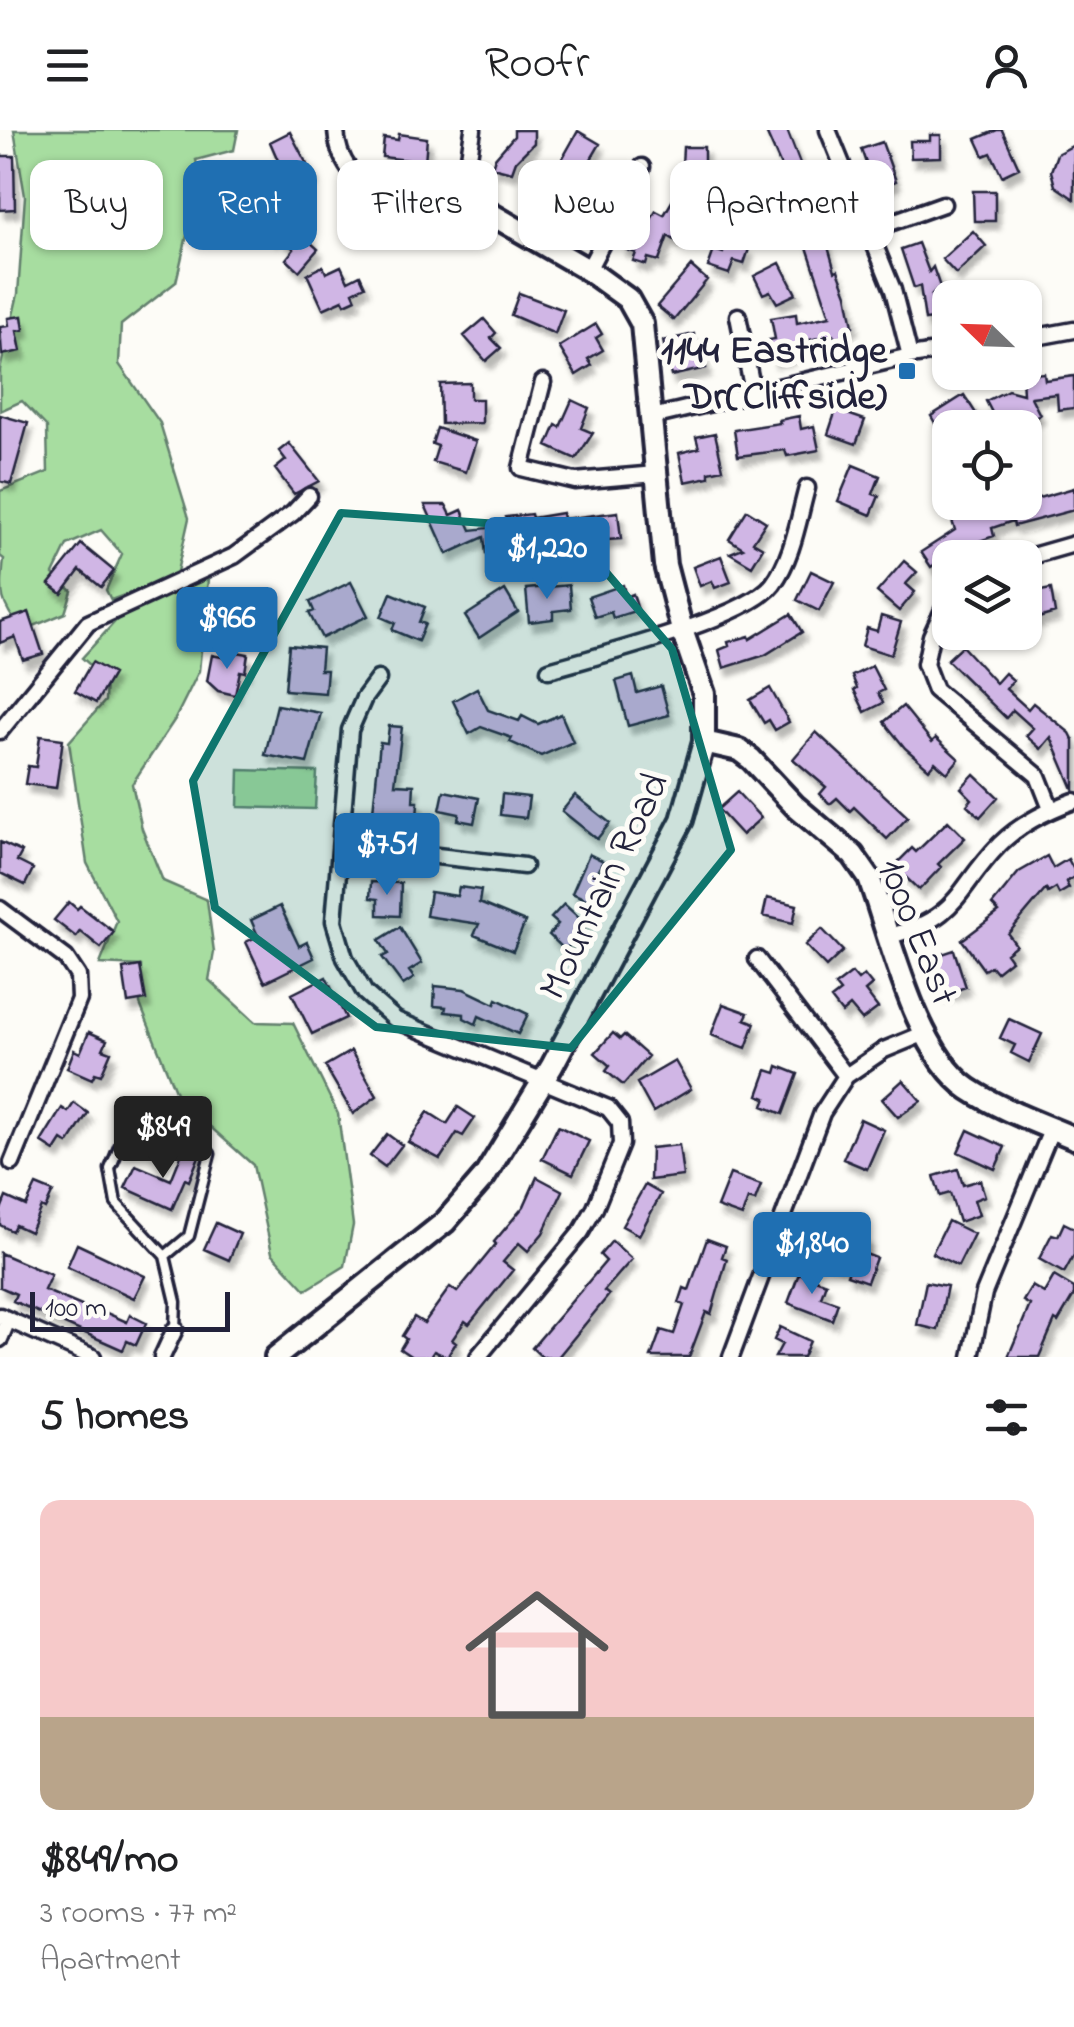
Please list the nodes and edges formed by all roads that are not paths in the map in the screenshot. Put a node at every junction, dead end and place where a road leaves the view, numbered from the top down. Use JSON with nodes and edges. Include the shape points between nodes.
{"nodes":[{"id":1,"x":336,"y":130,"type":"edge"},
{"id":2,"x":473,"y":130,"type":"edge"},
{"id":3,"x":828,"y":130,"type":"edge"},
{"id":4,"x":343,"y":160,"type":"edge"},
{"id":5,"x":469,"y":160,"type":"edge"},
{"id":6,"x":841,"y":160,"type":"edge"},
{"id":7,"x":943,"y":204,"type":"dead end"},
{"id":8,"x":498,"y":218,"type":"edge"},
{"id":9,"x":894,"y":221,"type":"edge"},
{"id":10,"x":599,"y":250,"type":"edge"},
{"id":11,"x":878,"y":250,"type":"edge"},
{"id":12,"x":588,"y":270,"type":"junction"},
{"id":13,"x":738,"y":316,"type":"dead end"},
{"id":14,"x":1074,"y":330,"type":"edge"},
{"id":15,"x":1042,"y":336,"type":"edge"},
{"id":16,"x":932,"y":353,"type":"edge"},
{"id":17,"x":910,"y":356,"type":"junction"},
{"id":18,"x":543,"y":382,"type":"dead end"},
{"id":19,"x":753,"y":392,"type":"junction"},
{"id":20,"x":652,"y":418,"type":"junction"},
{"id":21,"x":656,"y":474,"type":"junction"},
{"id":22,"x":807,"y":488,"type":"dead end"},
{"id":23,"x":308,"y":496,"type":"dead end"},
{"id":24,"x":1074,"y":544,"type":"edge"},
{"id":25,"x":1042,"y":553,"type":"edge"},
{"id":26,"x":682,"y":630,"type":"junction"},
{"id":27,"x":932,"y":634,"type":"edge"},
{"id":28,"x":549,"y":670,"type":"dead end"},
{"id":29,"x":378,"y":678,"type":"dead end"},
{"id":30,"x":1,"y":725,"type":"edge"},
{"id":31,"x":704,"y":742,"type":"junction"},
{"id":32,"x":1074,"y":802,"type":"edge"},
{"id":33,"x":1051,"y":810,"type":"junction"},
{"id":34,"x":342,"y":844,"type":"junction"},
{"id":35,"x":524,"y":866,"type":"dead end"},
{"id":36,"x":0,"y":909,"type":"edge"},
{"id":37,"x":890,"y":936,"type":"junction"},
{"id":38,"x":757,"y":959,"type":"dead end"},
{"id":39,"x":923,"y":1034,"type":"junction"},
{"id":40,"x":846,"y":1076,"type":"junction"},
{"id":41,"x":543,"y":1080,"type":"junction"},
{"id":42,"x":1052,"y":1128,"type":"junction"},
{"id":43,"x":1074,"y":1138,"type":"edge"},
{"id":44,"x":12,"y":1163,"type":"dead end"},
{"id":45,"x":165,"y":1256,"type":"junction"},
{"id":46,"x":4,"y":1318,"type":"edge"},
{"id":47,"x":175,"y":1328,"type":"joint"},
{"id":48,"x":0,"y":1339,"type":"edge"},
{"id":49,"x":93,"y":1357,"type":"edge"},
{"id":50,"x":162,"y":1357,"type":"edge"},
{"id":51,"x":276,"y":1357,"type":"edge"},
{"id":52,"x":478,"y":1357,"type":"edge"},
{"id":53,"x":731,"y":1357,"type":"edge"},
{"id":54,"x":971,"y":1357,"type":"edge"}],
"edges":[{"from":1,"to":4,"type":"street"},
{"from":2,"to":5,"type":"street"},
{"from":3,"to":6,"type":"street"},
{"from":7,"to":9,"type":"street"},
{"from":8,"to":12,"type":"street","name":"Mountain Road"},
{"from":10,"to":12,"type":"street"},
{"from":11,"to":17,"type":"street"},
{"from":12,"to":20,"type":"street","name":"Mountain Road","via":[[628,299],[642,324]]},
{"from":13,"to":19,"type":"street"},
{"from":14,"to":15,"type":"street"},
{"from":16,"to":17,"type":"street"},
{"from":17,"to":19,"type":"street"},
{"from":18,"to":21,"type":"street","via":[[521,468],[575,481]]},
{"from":19,"to":20,"type":"street"},
{"from":20,"to":21,"type":"street","name":"Mountain Road"},
{"from":21,"to":26,"type":"street","name":"Mountain Road","via":[[665,565]]},
{"from":22,"to":26,"type":"street","via":[[785,564],[771,587],[750,603]]},
{"from":23,"to":30,"type":"street","via":[[234,556],[88,623]]},
{"from":24,"to":25,"type":"street"},
{"from":26,"to":28,"type":"street"},
{"from":26,"to":31,"type":"street","name":"Mountain Road","via":[[704,694]]},
{"from":27,"to":33,"type":"street","via":[[925,664],[935,690],[1038,776]]},
{"from":29,"to":34,"type":"street","via":[[350,730]]},
{"from":31,"to":37,"type":"street","name":"1000 East","via":[[739,750],[853,855]]},
{"from":31,"to":41,"type":"street","name":"Mountain Road","via":[[682,820]]},
{"from":32,"to":33,"type":"street"},
{"from":33,"to":37,"type":"street","via":[[1002,843],[946,912]]},
{"from":34,"to":35,"type":"street"},
{"from":34,"to":41,"type":"street","via":[[334,921],[366,993],[396,1020]]},
{"from":36,"to":44,"type":"street","via":[[66,958],[78,976],[80,998]]},
{"from":37,"to":39,"type":"street","name":"1000 East"},
{"from":38,"to":40,"type":"street"},
{"from":39,"to":40,"type":"street"},
{"from":39,"to":42,"type":"street","name":"1000 East","via":[[968,1089]]},
{"from":40,"to":53,"type":"street","via":[[822,1113]]},
{"from":41,"to":51,"type":"street","name":"Mountain Road","via":[[484,1176],[444,1222]]},
{"from":41,"to":52,"type":"street","via":[[608,1108],[620,1124],[621,1144],[580,1232]]},
{"from":42,"to":43,"type":"street","name":"1000 East"},
{"from":42,"to":54,"type":"street","via":[[984,1293]]},
{"from":45,"to":45,"type":"lane","via":[[116,1202],[110,1169],[123,1138],[151,1126],[189,1132],[210,1154],[190,1236]]},
{"from":45,"to":47,"type":"lane"},
{"from":46,"to":48,"type":"street"},
{"from":46,"to":49,"type":"street"},
{"from":47,"to":50,"type":"street"}]}
